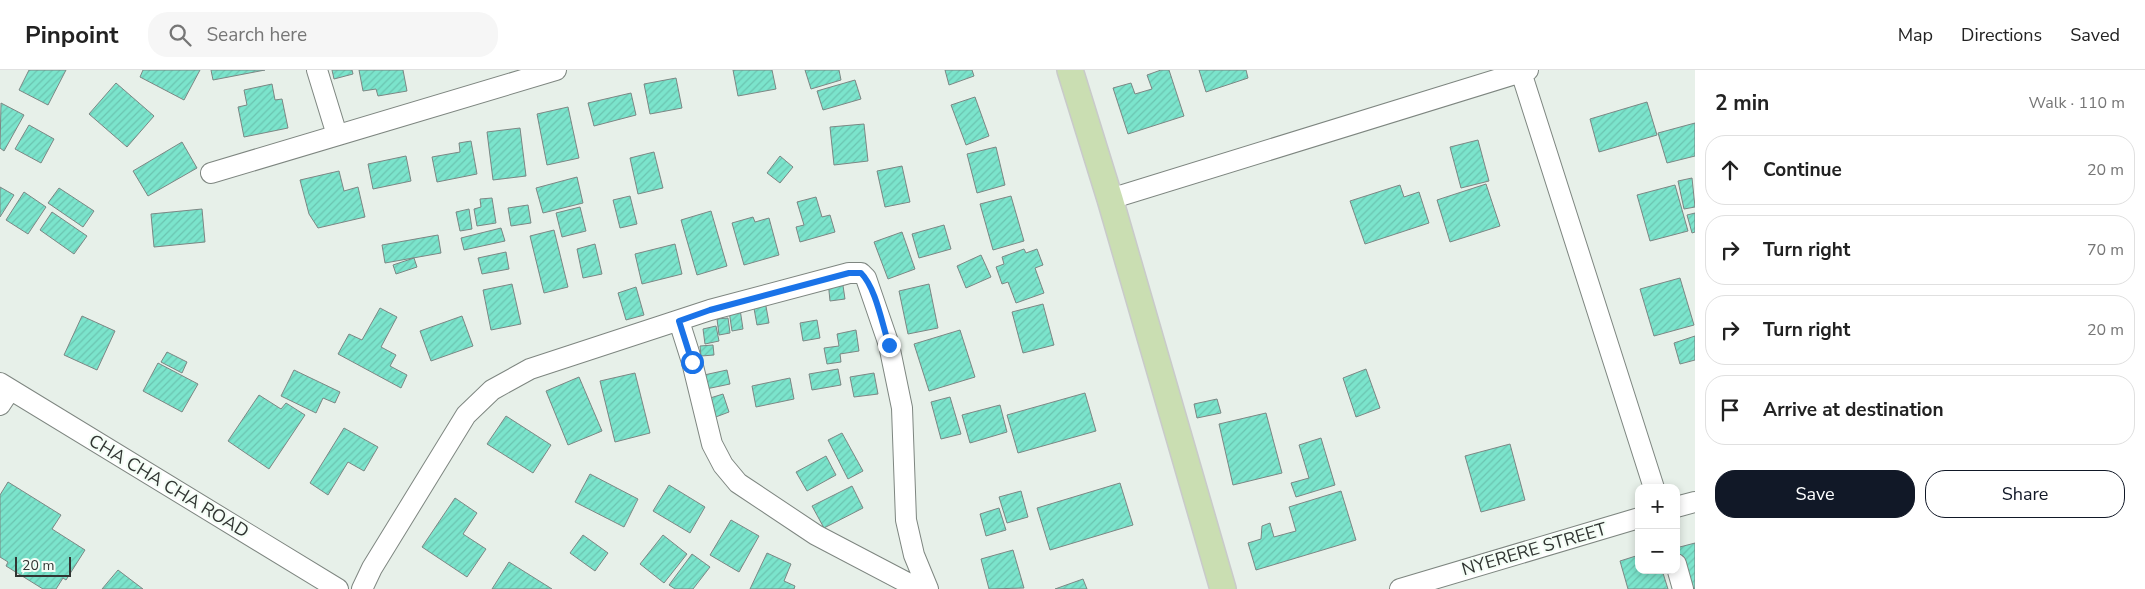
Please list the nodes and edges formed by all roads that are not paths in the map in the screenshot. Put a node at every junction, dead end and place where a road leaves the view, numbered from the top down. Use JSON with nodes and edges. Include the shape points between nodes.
{"nodes":[{"id":1,"x":317,"y":70,"type":"edge"},
{"id":2,"x":556,"y":70,"type":"edge"},
{"id":3,"x":1070,"y":70,"type":"edge"},
{"id":4,"x":1524,"y":71,"type":"edge"},
{"id":5,"x":522,"y":75,"type":"edge"},
{"id":6,"x":337,"y":135,"type":"junction"},
{"id":7,"x":211,"y":173,"type":"dead end"},
{"id":8,"x":1110,"y":199,"type":"junction"},
{"id":9,"x":679,"y":321,"type":"junction"},
{"id":10,"x":3,"y":393,"type":"edge"},
{"id":11,"x":1653,"y":484,"type":"edge"},
{"id":12,"x":1695,"y":502,"type":"edge"},
{"id":13,"x":1680,"y":506,"type":"edge"},
{"id":14,"x":1635,"y":519,"type":"edge"},
{"id":15,"x":1679,"y":574,"type":"edge"},
{"id":16,"x":338,"y":589,"type":"edge"},
{"id":17,"x":362,"y":589,"type":"edge"},
{"id":18,"x":919,"y":589,"type":"edge"},
{"id":19,"x":928,"y":589,"type":"edge"},
{"id":20,"x":1223,"y":589,"type":"edge"},
{"id":21,"x":1400,"y":589,"type":"edge"},
{"id":22,"x":1683,"y":589,"type":"edge"}],
"edges":[{"from":1,"to":6,"type":"street"},
{"from":2,"to":5,"type":"street"},
{"from":3,"to":8,"type":"main road"},
{"from":4,"to":8,"type":"street"},
{"from":4,"to":11,"type":"street"},
{"from":5,"to":6,"type":"street"},
{"from":6,"to":7,"type":"street"},
{"from":8,"to":20,"type":"main road"},
{"from":9,"to":17,"type":"street","via":[[530,370],[492,390],[466,415]]},
{"from":9,"to":18,"type":"street","via":[[712,444],[738,484],[816,535]]},
{"from":9,"to":19,"type":"street","via":[[849,273],[861,273],[866,278],[889,345],[902,408],[906,520],[914,555]]},
{"from":10,"to":16,"type":"street","name":"CHA CHA CHA ROAD"},
{"from":12,"to":13,"type":"street"},
{"from":14,"to":21,"type":"street","name":"NYERERE STREET"},
{"from":15,"to":22,"type":"street"}]}
